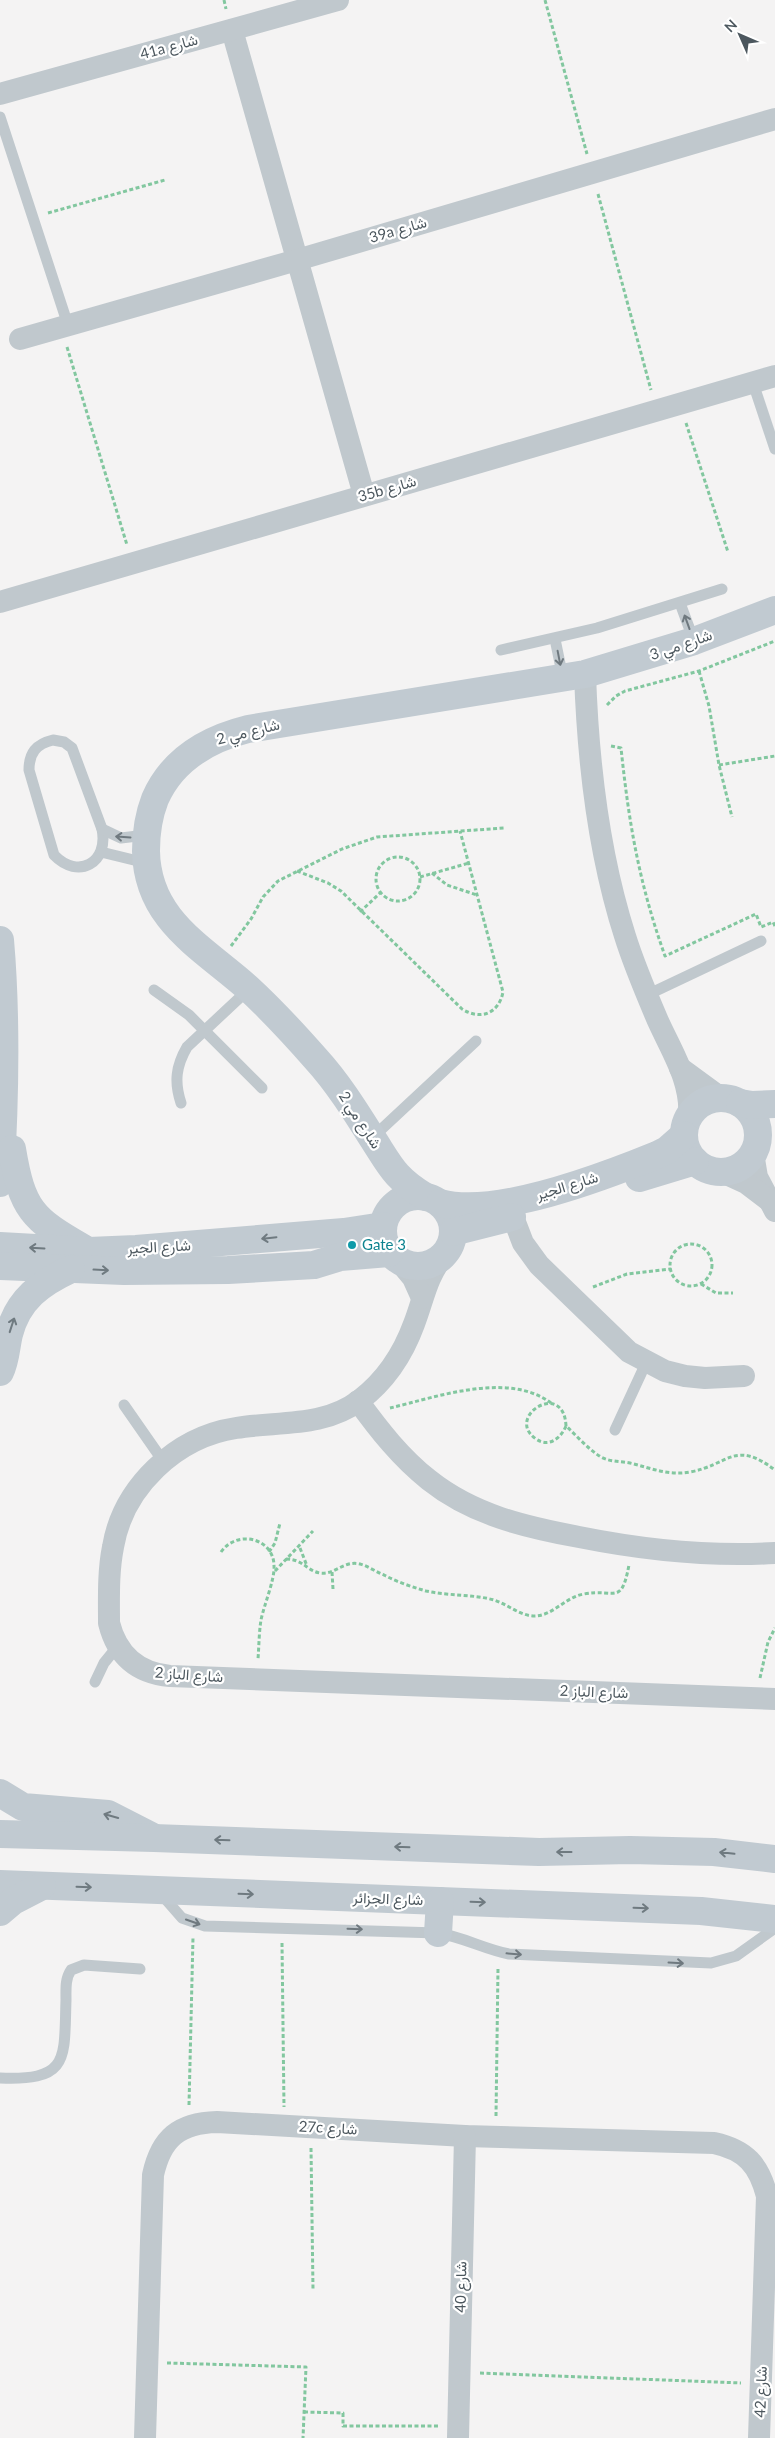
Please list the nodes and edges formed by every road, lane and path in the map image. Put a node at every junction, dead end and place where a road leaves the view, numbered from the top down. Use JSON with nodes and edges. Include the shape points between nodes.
{"nodes":[{"id":1,"x":338,"y":0,"type":"edge"},
{"id":2,"x":545,"y":0,"type":"edge"},
{"id":3,"x":232,"y":30,"type":"junction"},
{"id":4,"x":0,"y":94,"type":"edge"},
{"id":5,"x":0,"y":118,"type":"edge"},
{"id":6,"x":775,"y":119,"type":"edge"},
{"id":7,"x":592,"y":173,"type":"junction"},
{"id":8,"x":165,"y":180,"type":"dead end"},
{"id":9,"x":33,"y":218,"type":"junction"},
{"id":10,"x":297,"y":260,"type":"junction"},
{"id":11,"x":65,"y":326,"type":"junction"},
{"id":12,"x":20,"y":339,"type":"dead end"},
{"id":13,"x":775,"y":376,"type":"edge"},
{"id":14,"x":753,"y":382,"type":"junction"},
{"id":15,"x":679,"y":404,"type":"junction"},
{"id":16,"x":657,"y":410,"type":"junction"},
{"id":17,"x":775,"y":449,"type":"edge"},
{"id":18,"x":364,"y":496,"type":"junction"},
{"id":19,"x":728,"y":552,"type":"dead end"},
{"id":20,"x":132,"y":563,"type":"junction"},
{"id":21,"x":722,"y":589,"type":"dead end"},
{"id":22,"x":0,"y":602,"type":"edge"},
{"id":23,"x":680,"y":603,"type":"junction"},
{"id":24,"x":775,"y":610,"type":"edge"},
{"id":25,"x":555,"y":639,"type":"junction"},
{"id":26,"x":694,"y":641,"type":"junction"},
{"id":27,"x":775,"y":641,"type":"edge"},
{"id":28,"x":500,"y":650,"type":"dead end"},
{"id":29,"x":699,"y":671,"type":"junction"},
{"id":30,"x":574,"y":676,"type":"junction"},
{"id":31,"x":605,"y":712,"type":"dead end"},
{"id":32,"x":608,"y":742,"type":"dead end"},
{"id":33,"x":775,"y":756,"type":"edge"},
{"id":34,"x":719,"y":765,"type":"junction"},
{"id":35,"x":732,"y":817,"type":"dead end"},
{"id":36,"x":504,"y":828,"type":"dead end"},
{"id":37,"x":102,"y":829,"type":"junction"},
{"id":38,"x":460,"y":831,"type":"junction"},
{"id":39,"x":146,"y":835,"type":"junction"},
{"id":40,"x":101,"y":852,"type":"junction"},
{"id":41,"x":146,"y":862,"type":"junction"},
{"id":42,"x":468,"y":863,"type":"junction"},
{"id":43,"x":298,"y":871,"type":"junction"},
{"id":44,"x":432,"y":873,"type":"junction"},
{"id":45,"x":420,"y":877,"type":"junction"},
{"id":46,"x":380,"y":893,"type":"junction"},
{"id":47,"x":477,"y":895,"type":"junction"},
{"id":48,"x":360,"y":912,"type":"junction"},
{"id":49,"x":775,"y":926,"type":"edge"},
{"id":50,"x":0,"y":940,"type":"edge"},
{"id":51,"x":761,"y":941,"type":"dead end"},
{"id":52,"x":216,"y":960,"type":"junction"},
{"id":53,"x":249,"y":989,"type":"junction"},
{"id":54,"x":154,"y":990,"type":"dead end"},
{"id":55,"x":647,"y":996,"type":"junction"},
{"id":56,"x":204,"y":1030,"type":"junction"},
{"id":57,"x":476,"y":1041,"type":"dead end"},
{"id":58,"x":679,"y":1067,"type":"junction"},
{"id":59,"x":262,"y":1088,"type":"dead end"},
{"id":60,"x":730,"y":1101,"type":"junction"},
{"id":61,"x":181,"y":1104,"type":"dead end"},
{"id":62,"x":775,"y":1104,"type":"edge"},
{"id":63,"x":5,"y":1108,"type":"junction"},
{"id":64,"x":687,"y":1126,"type":"junction"},
{"id":65,"x":372,"y":1137,"type":"junction"},
{"id":66,"x":762,"y":1138,"type":"edge"},
{"id":67,"x":695,"y":1161,"type":"junction"},
{"id":68,"x":390,"y":1168,"type":"junction"},
{"id":69,"x":722,"y":1172,"type":"junction"},
{"id":70,"x":0,"y":1183,"type":"edge"},
{"id":71,"x":433,"y":1200,"type":"junction"},
{"id":72,"x":771,"y":1206,"type":"edge"},
{"id":73,"x":514,"y":1217,"type":"junction"},
{"id":74,"x":386,"y":1218,"type":"junction"},
{"id":75,"x":317,"y":1232,"type":"junction"},
{"id":76,"x":449,"y":1244,"type":"junction"},
{"id":77,"x":0,"y":1246,"type":"edge"},
{"id":78,"x":395,"y":1258,"type":"junction"},
{"id":79,"x":80,"y":1260,"type":"junction"},
{"id":80,"x":314,"y":1265,"type":"junction"},
{"id":81,"x":0,"y":1266,"type":"edge"},
{"id":82,"x":671,"y":1269,"type":"junction"},
{"id":83,"x":701,"y":1284,"type":"junction"},
{"id":84,"x":733,"y":1293,"type":"dead end"},
{"id":85,"x":572,"y":1297,"type":"junction"},
{"id":86,"x":422,"y":1298,"type":"junction"},
{"id":87,"x":646,"y":1363,"type":"junction"},
{"id":88,"x":0,"y":1372,"type":"edge"},
{"id":89,"x":744,"y":1376,"type":"dead end"},
{"id":90,"x":552,"y":1404,"type":"junction"},
{"id":91,"x":124,"y":1405,"type":"dead end"},
{"id":92,"x":363,"y":1407,"type":"junction"},
{"id":93,"x":566,"y":1426,"type":"junction"},
{"id":94,"x":615,"y":1430,"type":"dead end"},
{"id":95,"x":163,"y":1461,"type":"junction"},
{"id":96,"x":775,"y":1470,"type":"edge"},
{"id":97,"x":280,"y":1523,"type":"dead end"},
{"id":98,"x":313,"y":1531,"type":"dead end"},
{"id":99,"x":300,"y":1548,"type":"dead end"},
{"id":100,"x":632,"y":1548,"type":"junction"},
{"id":101,"x":221,"y":1552,"type":"dead end"},
{"id":102,"x":270,"y":1552,"type":"junction"},
{"id":103,"x":775,"y":1553,"type":"edge"},
{"id":104,"x":286,"y":1559,"type":"junction"},
{"id":105,"x":307,"y":1566,"type":"junction"},
{"id":106,"x":274,"y":1572,"type":"junction"},
{"id":107,"x":332,"y":1572,"type":"junction"},
{"id":108,"x":333,"y":1589,"type":"dead end"},
{"id":109,"x":775,"y":1628,"type":"edge"},
{"id":110,"x":117,"y":1647,"type":"junction"},
{"id":111,"x":257,"y":1679,"type":"junction"},
{"id":112,"x":95,"y":1682,"type":"dead end"},
{"id":113,"x":765,"y":1699,"type":"edge"},
{"id":114,"x":0,"y":1793,"type":"edge"},
{"id":115,"x":0,"y":1834,"type":"edge"},
{"id":116,"x":154,"y":1838,"type":"junction"},
{"id":117,"x":775,"y":1859,"type":"edge"},
{"id":118,"x":0,"y":1884,"type":"edge"},
{"id":119,"x":42,"y":1886,"type":"junction"},
{"id":120,"x":158,"y":1890,"type":"junction"},
{"id":121,"x":440,"y":1901,"type":"junction"},
{"id":122,"x":0,"y":1912,"type":"edge"},
{"id":123,"x":775,"y":1919,"type":"edge"},
{"id":124,"x":193,"y":1924,"type":"junction"},
{"id":125,"x":281,"y":1927,"type":"junction"},
{"id":126,"x":775,"y":1928,"type":"edge"},
{"id":127,"x":438,"y":1933,"type":"junction"},
{"id":128,"x":498,"y":1952,"type":"junction"},
{"id":129,"x":140,"y":1969,"type":"dead end"},
{"id":130,"x":0,"y":2078,"type":"edge"},
{"id":131,"x":284,"y":2126,"type":"junction"},
{"id":132,"x":188,"y":2127,"type":"junction"},
{"id":133,"x":311,"y":2127,"type":"junction"},
{"id":134,"x":465,"y":2136,"type":"junction"},
{"id":135,"x":496,"y":2136,"type":"junction"},
{"id":136,"x":767,"y":2196,"type":"joint"},
{"id":137,"x":313,"y":2289,"type":"dead end"},
{"id":138,"x":147,"y":2362,"type":"junction"},
{"id":139,"x":459,"y":2372,"type":"junction"},
{"id":140,"x":761,"y":2384,"type":"junction"},
{"id":141,"x":304,"y":2412,"type":"junction"},
{"id":142,"x":458,"y":2432,"type":"edge"},
{"id":143,"x":145,"y":2438,"type":"edge"},
{"id":144,"x":303,"y":2438,"type":"edge"},
{"id":145,"x":760,"y":2438,"type":"edge"}],
"edges":[{"from":1,"to":3,"type":"street","name":"41a شارع"},
{"from":2,"to":7,"type":"path"},
{"from":3,"to":4,"type":"street","name":"41a شارع"},
{"from":3,"to":10,"type":"street"},
{"from":5,"to":9,"type":"lane"},
{"from":6,"to":7,"type":"street","name":"39a شارع"},
{"from":7,"to":10,"type":"street","name":"39a شارع"},
{"from":7,"to":16,"type":"path"},
{"from":8,"to":9,"type":"path"},
{"from":9,"to":11,"type":"lane"},
{"from":10,"to":11,"type":"street","name":"39a شارع"},
{"from":10,"to":18,"type":"street"},
{"from":11,"to":12,"type":"street","name":"39a شارع"},
{"from":11,"to":20,"type":"path"},
{"from":13,"to":14,"type":"street","name":"35b شارع"},
{"from":14,"to":15,"type":"street","name":"35b شارع"},
{"from":14,"to":17,"type":"lane"},
{"from":15,"to":16,"type":"street","name":"35b شارع"},
{"from":15,"to":19,"type":"path"},
{"from":16,"to":18,"type":"street","name":"35b شارع"},
{"from":18,"to":20,"type":"street","name":"35b شارع"},
{"from":20,"to":22,"type":"street","name":"35b شارع"},
{"from":21,"to":23,"type":"lane"},
{"from":23,"to":25,"type":"lane"},
{"from":26,"to":23,"type":"lane","one_way":true},
{"from":24,"to":26,"type":"street","name":"شارع مي 3"},
{"from":25,"to":28,"type":"lane"},
{"from":25,"to":30,"type":"lane","one_way":true},
{"from":26,"to":30,"type":"street","name":"شارع مي 3"},
{"from":27,"to":29,"type":"path"},
{"from":29,"to":31,"type":"path","via":[[625,691],[606,706]]},
{"from":29,"to":34,"type":"path"},
{"from":30,"to":39,"type":"street","name":"شارع مي 2","via":[[227,734],[187,756],[172,773],[150,812]]},
{"from":30,"to":55,"type":"street","via":[[599,828],[624,935]]},
{"from":32,"to":49,"type":"path","via":[[611,747],[621,748],[635,854],[665,956],[756,914],[761,926],[773,922]]},
{"from":33,"to":34,"type":"path"},
{"from":34,"to":35,"type":"path"},
{"from":36,"to":38,"type":"path"},
{"from":39,"to":37,"type":"lane","one_way":true,"via":[[121,838]]},
{"from":37,"to":40,"type":"lane"},
{"from":37,"to":40,"type":"lane","via":[[78,757],[72,748],[64,742],[42,742],[29,759],[30,770],[54,855],[73,867],[94,861]]},
{"from":38,"to":42,"type":"path"},
{"from":38,"to":43,"type":"path","via":[[377,837],[342,849]]},
{"from":39,"to":41,"type":"street","name":"شارع مي 2"},
{"from":40,"to":41,"type":"lane"},
{"from":41,"to":52,"type":"street","name":"شارع مي 2","via":[[154,895],[162,909],[184,935]]},
{"from":42,"to":44,"type":"path"},
{"from":42,"to":47,"type":"path"},
{"from":43,"to":48,"type":"path","via":[[334,886]]},
{"from":43,"to":52,"type":"path","via":[[270,888],[243,932]]},
{"from":44,"to":45,"type":"path"},
{"from":44,"to":47,"type":"path","via":[[447,886]]},
{"from":45,"to":46,"type":"path","via":[[417,891],[406,901],[391,901]]},
{"from":45,"to":46,"type":"path","via":[[410,860],[390,858],[376,873]]},
{"from":46,"to":48,"type":"path"},
{"from":47,"to":48,"type":"path","via":[[503,992],[496,1009],[479,1016],[462,1009]]},
{"from":50,"to":63,"type":"street"},
{"from":51,"to":55,"type":"lane"},
{"from":52,"to":53,"type":"street","name":"شارع مي 2"},
{"from":53,"to":56,"type":"lane"},
{"from":53,"to":65,"type":"street","name":"شارع مي 2","via":[[319,1062]]},
{"from":54,"to":56,"type":"lane"},
{"from":55,"to":58,"type":"street"},
{"from":56,"to":59,"type":"lane"},
{"from":56,"to":61,"type":"lane","via":[[180,1058],[176,1089]]},
{"from":57,"to":65,"type":"lane"},
{"from":58,"to":60,"type":"street"},
{"from":58,"to":64,"type":"street","via":[[688,1091]]},
{"from":60,"to":62,"type":"street"},
{"from":60,"to":64,"type":"street","via":[[703,1103]]},
{"from":60,"to":66,"type":"street","via":[[746,1108]]},
{"from":63,"to":70,"type":"street"},
{"from":63,"to":79,"type":"street","via":[[16,1177],[26,1203]]},
{"from":64,"to":67,"type":"street","via":[[689,1154]]},
{"from":64,"to":71,"type":"street","name":"شارع الجير","via":[[667,1150],[651,1158],[545,1193],[476,1207]]},
{"from":65,"to":68,"type":"street","name":"شارع مي 2"},
{"from":66,"to":69,"type":"street","via":[[740,1167]]},
{"from":66,"to":72,"type":"street","via":[[757,1178]]},
{"from":67,"to":69,"type":"street","via":[[703,1167]]},
{"from":67,"to":73,"type":"street","name":"شارع الجير"},
{"from":68,"to":71,"type":"street","name":"شارع مي 2","via":[[406,1184]]},
{"from":68,"to":74,"type":"street","name":"شارع مي 2","via":[[391,1189]]},
{"from":69,"to":72,"type":"street","via":[[746,1184]]},
{"from":71,"to":74,"type":"street","via":[[409,1197],[401,1200]]},
{"from":71,"to":76,"type":"street","via":[[450,1216]]},
{"from":73,"to":76,"type":"street","name":"شارع الجير"},
{"from":73,"to":85,"type":"street","via":[[530,1254]]},
{"from":74,"to":75,"type":"street","name":"شارع الجير","via":[[343,1223]]},
{"from":74,"to":78,"type":"street","via":[[383,1240]]},
{"from":75,"to":79,"type":"street","name":"شارع الجير","one_way":true},
{"from":75,"to":80,"type":"street","via":[[321,1246]]},
{"from":76,"to":78,"type":"street","via":[[431,1264],[414,1267]]},
{"from":76,"to":86,"type":"street","name":"شارع الباز 2","via":[[430,1275]]},
{"from":79,"to":77,"type":"street","name":"شارع الجير","one_way":true},
{"from":78,"to":80,"type":"street","name":"شارع الجير","via":[[340,1257]]},
{"from":78,"to":86,"type":"street","via":[[412,1278]]},
{"from":79,"to":80,"type":"street","name":"شارع الجير","one_way":true,"via":[[185,1271]]},
{"from":79,"to":81,"type":"street","name":"شارع الجير"},
{"from":88,"to":79,"type":"street","one_way":true,"via":[[19,1308],[46,1281]]},
{"from":82,"to":83,"type":"path","via":[[682,1284]]},
{"from":82,"to":83,"type":"path","via":[[674,1254],[679,1249],[693,1244],[700,1247],[711,1257],[712,1265],[711,1272]]},
{"from":82,"to":85,"type":"path","via":[[622,1276]]},
{"from":83,"to":84,"type":"path","via":[[716,1294]]},
{"from":85,"to":87,"type":"street","via":[[629,1352]]},
{"from":86,"to":92,"type":"street","name":"شارع الباز 2","via":[[401,1352]]},
{"from":87,"to":89,"type":"street","via":[[685,1376]]},
{"from":87,"to":94,"type":"lane"},
{"from":90,"to":92,"type":"path","via":[[524,1390],[493,1388]]},
{"from":90,"to":93,"type":"path","via":[[566,1416]]},
{"from":90,"to":93,"type":"path","via":[[534,1408],[528,1416],[530,1434],[546,1443],[555,1441]]},
{"from":91,"to":95,"type":"lane"},
{"from":92,"to":95,"type":"street","name":"شارع الباز 2","via":[[300,1423],[213,1433],[178,1449]]},
{"from":92,"to":100,"type":"street","via":[[386,1439],[415,1468],[452,1496],[477,1509],[530,1528]]},
{"from":93,"to":96,"type":"path","via":[[599,1456],[651,1470],[692,1472],[739,1455],[760,1459]]},
{"from":95,"to":110,"type":"street","name":"شارع الباز 2","via":[[128,1505],[113,1546],[109,1623]]},
{"from":97,"to":102,"type":"path"},
{"from":98,"to":104,"type":"path"},
{"from":99,"to":105,"type":"path"},
{"from":100,"to":103,"type":"street","via":[[714,1554]]},
{"from":100,"to":107,"type":"path","via":[[625,1585],[620,1591],[579,1595],[549,1612],[533,1616],[487,1598],[412,1587],[358,1563],[344,1565]]},
{"from":101,"to":102,"type":"path","via":[[231,1541],[246,1538],[260,1543]]},
{"from":102,"to":106,"type":"path"},
{"from":104,"to":105,"type":"path","via":[[294,1559]]},
{"from":104,"to":106,"type":"path"},
{"from":105,"to":107,"type":"path","via":[[318,1572]]},
{"from":106,"to":111,"type":"path","via":[[261,1621]]},
{"from":107,"to":108,"type":"path"},
{"from":109,"to":113,"type":"path","via":[[768,1642]]},
{"from":110,"to":111,"type":"street","name":"شارع الباز 2","via":[[134,1665],[157,1675]]},
{"from":110,"to":112,"type":"lane"},
{"from":111,"to":113,"type":"street","name":"شارع الباز 2"},
{"from":116,"to":114,"type":"street","one_way":true,"via":[[108,1814],[24,1807]]},
{"from":115,"to":116,"type":"street"},
{"from":117,"to":116,"type":"street","one_way":true,"via":[[714,1852],[539,1852]]},
{"from":118,"to":119,"type":"street","name":"شارع الجزائر"},
{"from":119,"to":120,"type":"street","name":"شارع الجزائر","one_way":true},
{"from":119,"to":122,"type":"street","via":[[13,1901]]},
{"from":120,"to":121,"type":"street","name":"شارع الجزائر","one_way":true},
{"from":120,"to":124,"type":"lane","one_way":true,"via":[[173,1910]]},
{"from":121,"to":123,"type":"street","name":"شارع الجزائر","one_way":true,"via":[[701,1911]]},
{"from":121,"to":127,"type":"street"},
{"from":124,"to":125,"type":"lane"},
{"from":124,"to":132,"type":"path"},
{"from":125,"to":127,"type":"lane","one_way":true},
{"from":125,"to":131,"type":"path"},
{"from":128,"to":126,"type":"lane","one_way":true,"via":[[711,1963],[736,1956]]},
{"from":127,"to":128,"type":"lane"},
{"from":128,"to":135,"type":"path"},
{"from":129,"to":130,"type":"lane","via":[[84,1965],[72,1970],[66,1982],[64,2046],[57,2064],[50,2071],[33,2078]]},
{"from":131,"to":132,"type":"street","name":"27c شارع","via":[[218,2122]]},
{"from":131,"to":133,"type":"street","name":"27c شارع"},
{"from":132,"to":138,"type":"street","name":"27c شارع","via":[[166,2141],[157,2157],[153,2175]]},
{"from":133,"to":134,"type":"street","name":"27c شارع"},
{"from":133,"to":137,"type":"path"},
{"from":134,"to":135,"type":"street","name":"27c شارع"},
{"from":134,"to":139,"type":"street","name":"شارع 40"},
{"from":135,"to":136,"type":"street","name":"27c شارع","via":[[714,2143],[730,2147],[756,2166]]},
{"from":136,"to":140,"type":"street","name":"شارع 42"},
{"from":138,"to":141,"type":"path","via":[[306,2367]]},
{"from":138,"to":143,"type":"street","name":"27c شارع"},
{"from":139,"to":140,"type":"path"},
{"from":139,"to":142,"type":"street","name":"شارع 40"},
{"from":140,"to":145,"type":"street","name":"شارع 42"},
{"from":141,"to":142,"type":"path","via":[[343,2413],[343,2426]]},
{"from":141,"to":144,"type":"path"}]}
